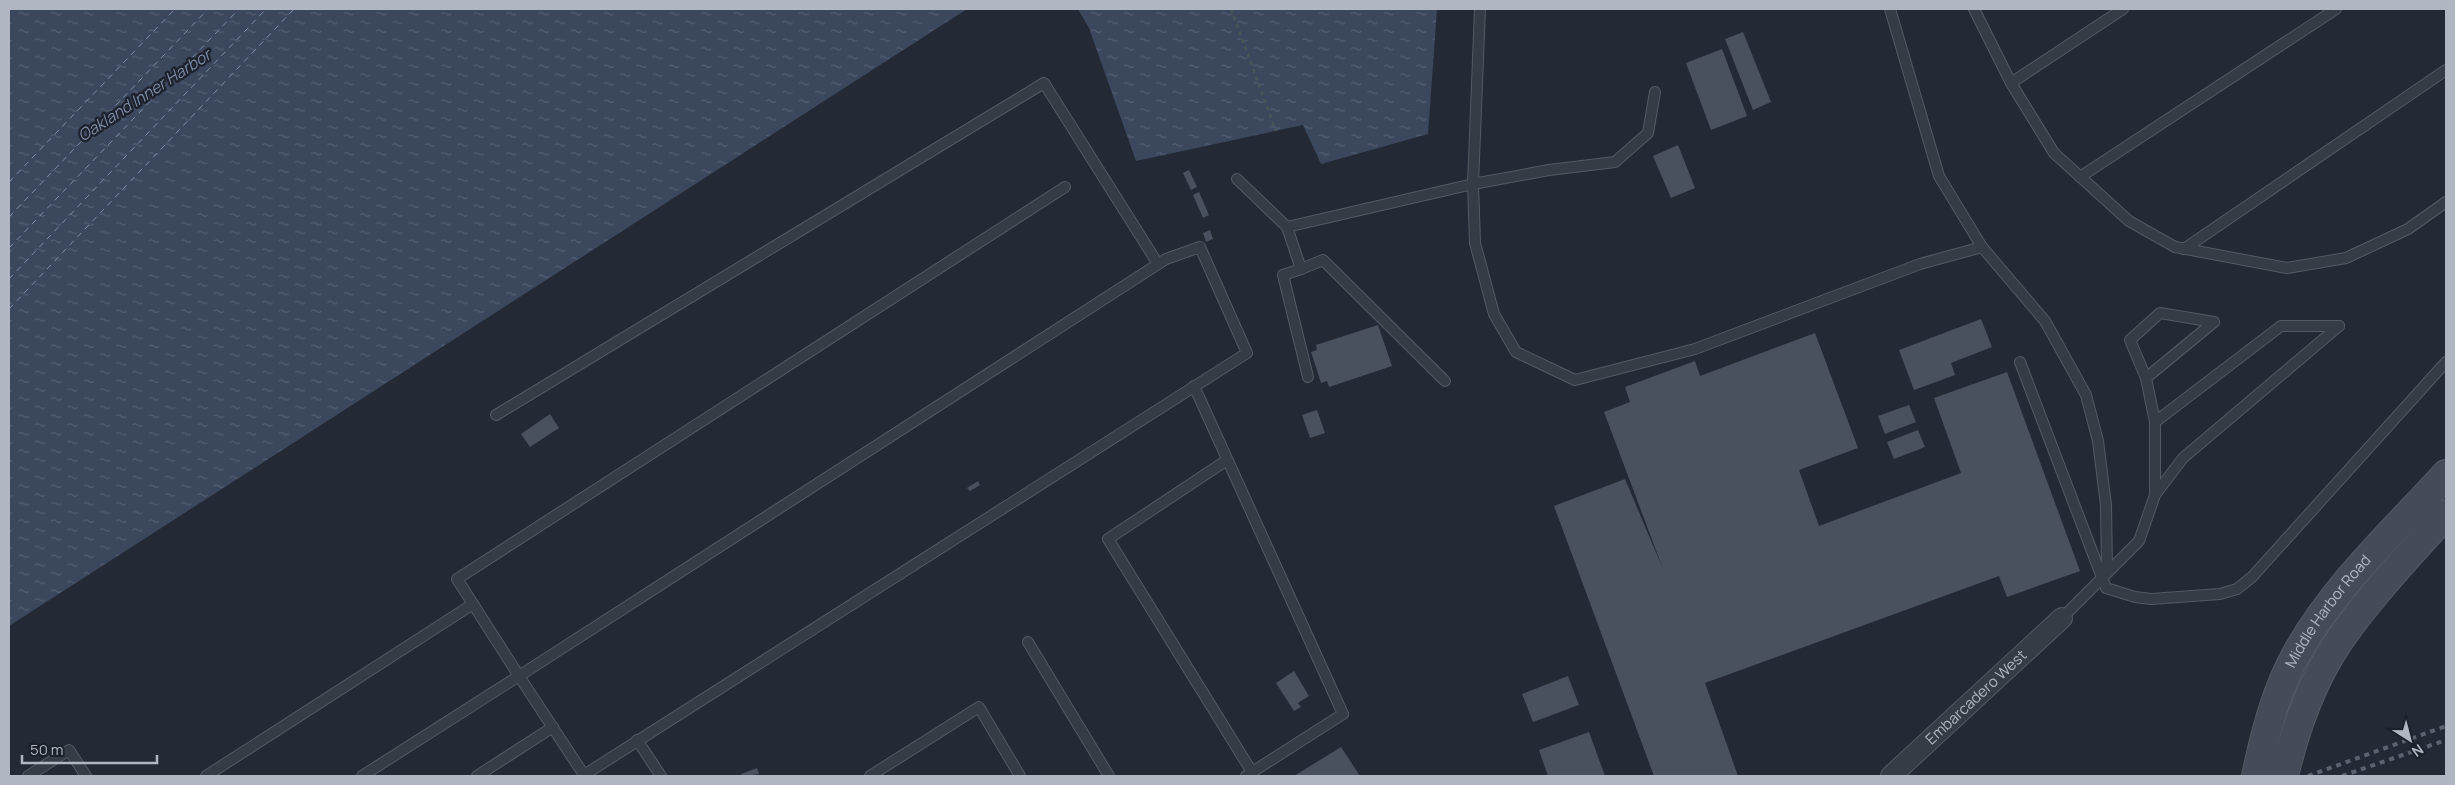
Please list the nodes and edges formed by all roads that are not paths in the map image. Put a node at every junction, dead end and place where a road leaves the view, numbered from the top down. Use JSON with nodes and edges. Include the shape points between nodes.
{"nodes":[{"id":1,"x":1480,"y":9,"type":"edge"},
{"id":2,"x":1890,"y":9,"type":"edge"},
{"id":3,"x":1974,"y":9,"type":"edge"},
{"id":4,"x":2123,"y":9,"type":"edge"},
{"id":5,"x":2336,"y":9,"type":"edge"},
{"id":6,"x":2446,"y":70,"type":"edge"},
{"id":7,"x":2011,"y":83,"type":"junction"},
{"id":8,"x":1655,"y":92,"type":"dead end"},
{"id":9,"x":2080,"y":177,"type":"junction"},
{"id":10,"x":1237,"y":179,"type":"dead end"},
{"id":11,"x":1473,"y":184,"type":"junction"},
{"id":12,"x":1065,"y":187,"type":"dead end"},
{"id":13,"x":2446,"y":202,"type":"edge"},
{"id":14,"x":1287,"y":227,"type":"junction"},
{"id":15,"x":1982,"y":247,"type":"junction"},
{"id":16,"x":2184,"y":249,"type":"junction"},
{"id":17,"x":1158,"y":264,"type":"junction"},
{"id":18,"x":1301,"y":269,"type":"junction"},
{"id":19,"x":2020,"y":362,"type":"dead end"},
{"id":20,"x":2446,"y":362,"type":"edge"},
{"id":21,"x":1308,"y":377,"type":"dead end"},
{"id":22,"x":2146,"y":378,"type":"junction"},
{"id":23,"x":1445,"y":381,"type":"dead end"},
{"id":24,"x":1194,"y":386,"type":"junction"},
{"id":25,"x":496,"y":415,"type":"dead end"},
{"id":26,"x":2155,"y":422,"type":"junction"},
{"id":27,"x":1228,"y":460,"type":"junction"},
{"id":28,"x":2446,"y":474,"type":"edge"},
{"id":29,"x":2155,"y":495,"type":"junction"},
{"id":30,"x":2446,"y":514,"type":"edge"},
{"id":31,"x":2104,"y":575,"type":"junction"},
{"id":32,"x":473,"y":604,"type":"junction"},
{"id":33,"x":2062,"y":618,"type":"joint"},
{"id":34,"x":1028,"y":642,"type":"dead end"},
{"id":35,"x":519,"y":676,"type":"junction"},
{"id":36,"x":553,"y":727,"type":"junction"},
{"id":37,"x":637,"y":740,"type":"junction"},
{"id":38,"x":1249,"y":774,"type":"edge"},
{"id":39,"x":28,"y":776,"type":"edge"},
{"id":40,"x":86,"y":776,"type":"edge"},
{"id":41,"x":206,"y":776,"type":"edge"},
{"id":42,"x":362,"y":776,"type":"edge"},
{"id":43,"x":476,"y":776,"type":"edge"},
{"id":44,"x":583,"y":776,"type":"edge"},
{"id":45,"x":661,"y":776,"type":"edge"},
{"id":46,"x":870,"y":776,"type":"edge"},
{"id":47,"x":1020,"y":776,"type":"edge"},
{"id":48,"x":1109,"y":776,"type":"edge"},
{"id":49,"x":1892,"y":776,"type":"edge"},
{"id":50,"x":2256,"y":776,"type":"edge"},
{"id":51,"x":2284,"y":776,"type":"edge"}],
"edges":[{"from":1,"to":11,"type":"lane"},
{"from":2,"to":15,"type":"lane","via":[[1939,176]]},
{"from":3,"to":7,"type":"lane"},
{"from":4,"to":7,"type":"lane"},
{"from":5,"to":9,"type":"lane"},
{"from":6,"to":16,"type":"lane"},
{"from":7,"to":9,"type":"lane","via":[[2054,154]]},
{"from":8,"to":11,"type":"lane","via":[[1648,133],[1615,162]]},
{"from":9,"to":16,"type":"lane","via":[[2129,221]]},
{"from":10,"to":14,"type":"lane"},
{"from":11,"to":14,"type":"lane"},
{"from":11,"to":15,"type":"lane","via":[[1475,243],[1494,314],[1516,352],[1575,380],[1694,350],[1920,264]]},
{"from":12,"to":32,"type":"lane","via":[[457,579]]},
{"from":13,"to":16,"type":"lane","via":[[2408,229],[2346,258],[2287,268]]},
{"from":14,"to":18,"type":"lane"},
{"from":15,"to":31,"type":"lane","via":[[2045,321],[2086,395],[2098,441],[2106,505]]},
{"from":17,"to":24,"type":"lane","via":[[1200,246],[1246,353]]},
{"from":17,"to":25,"type":"lane","via":[[1044,83]]},
{"from":17,"to":35,"type":"lane"},
{"from":18,"to":21,"type":"lane","via":[[1283,275]]},
{"from":18,"to":23,"type":"lane","via":[[1323,260]]},
{"from":19,"to":31,"type":"lane"},
{"from":20,"to":31,"type":"lane","via":[[2252,577],[2237,588],[2220,594],[2152,599],[2106,588]]},
{"from":22,"to":22,"type":"lane","via":[[2161,365],[2214,322],[2160,313],[2130,340]]},
{"from":22,"to":26,"type":"lane"},
{"from":24,"to":27,"type":"lane"},
{"from":24,"to":37,"type":"lane"},
{"from":26,"to":29,"type":"lane"},
{"from":26,"to":29,"type":"lane","via":[[2281,326],[2338,326],[2184,458]]},
{"from":27,"to":38,"type":"lane","via":[[1343,714]]},
{"from":27,"to":38,"type":"lane","via":[[1108,539]]},
{"from":28,"to":50,"type":"main road","name":"Middle Harbor Road","via":[[2325,610],[2298,652],[2266,732]]},
{"from":29,"to":31,"type":"lane","via":[[2139,541]]},
{"from":30,"to":51,"type":"main road","name":"Middle Harbor Road","via":[[2348,628],[2307,702]]},
{"from":31,"to":33,"type":"lane"},
{"from":32,"to":35,"type":"lane"},
{"from":32,"to":41,"type":"lane"},
{"from":33,"to":49,"type":"street","name":"Embarcadero West"},
{"from":34,"to":48,"type":"lane"},
{"from":35,"to":36,"type":"lane"},
{"from":35,"to":42,"type":"lane"},
{"from":36,"to":43,"type":"lane"},
{"from":36,"to":44,"type":"lane"},
{"from":37,"to":44,"type":"lane"},
{"from":37,"to":45,"type":"lane"},
{"from":39,"to":40,"type":"lane","via":[[69,750]]},
{"from":46,"to":47,"type":"lane","via":[[979,707]]}]}
